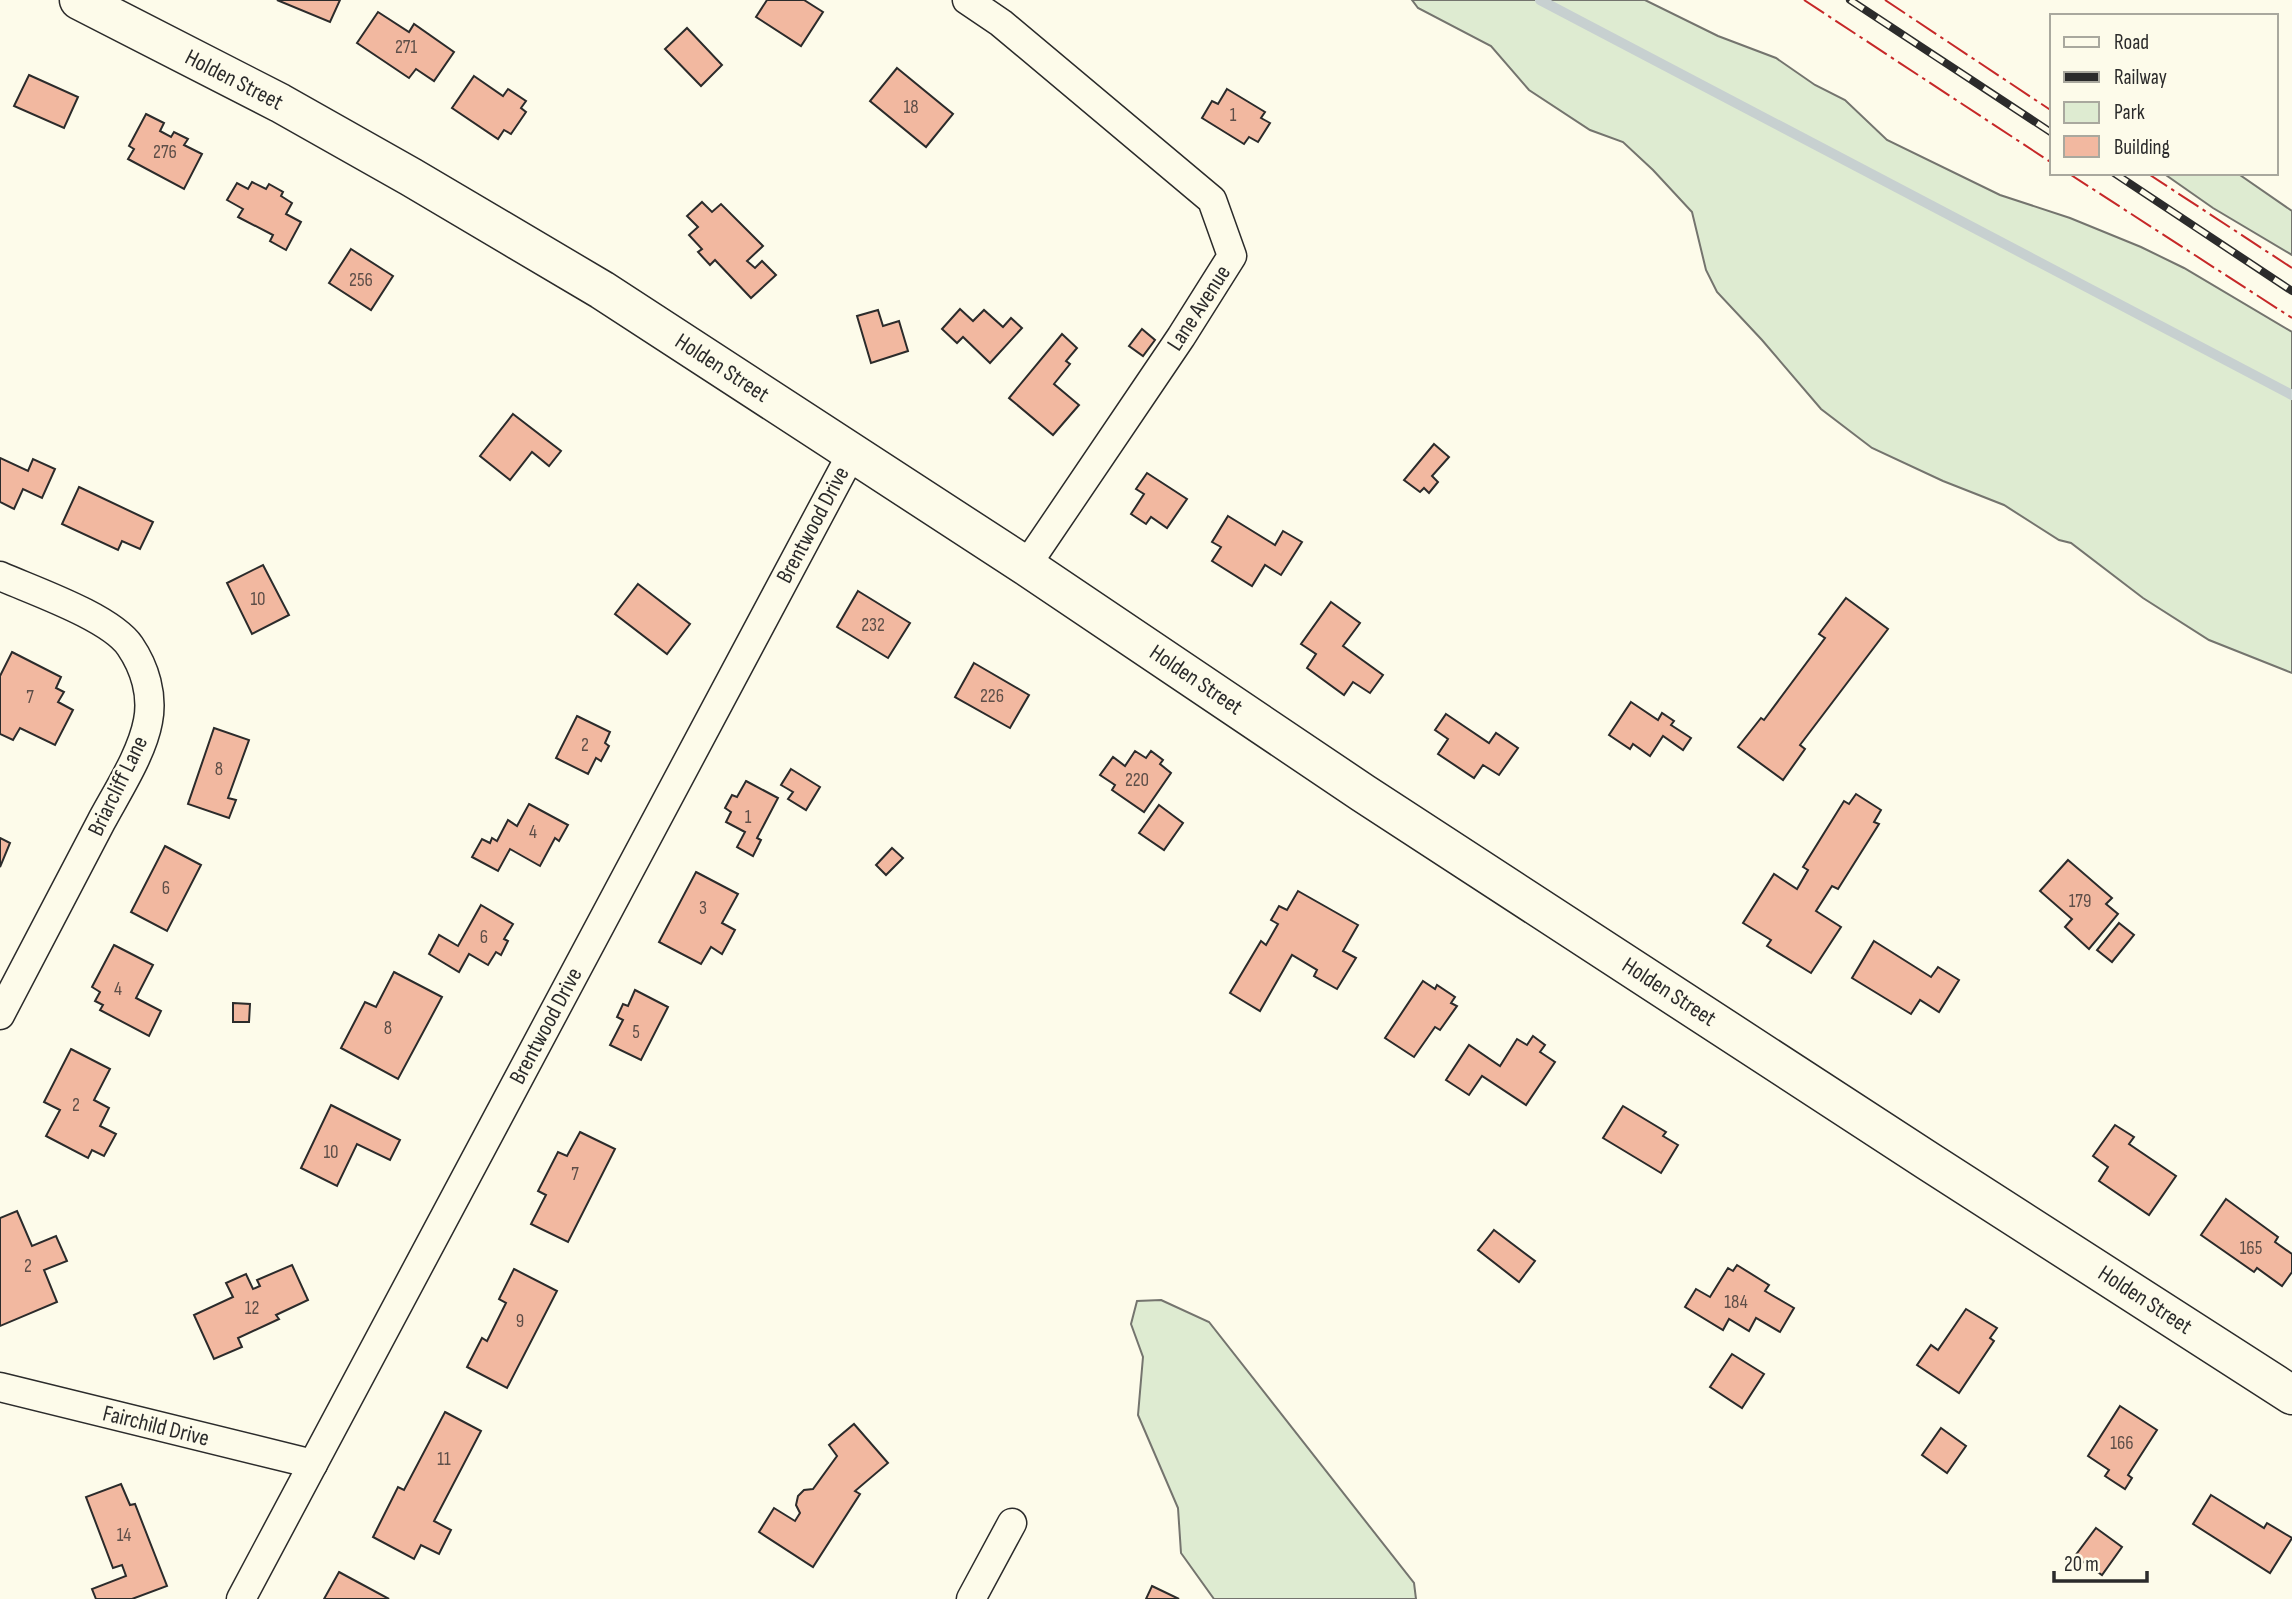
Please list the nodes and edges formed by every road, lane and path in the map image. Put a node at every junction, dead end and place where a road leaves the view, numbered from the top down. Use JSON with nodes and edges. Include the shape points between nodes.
{"nodes":[{"id":1,"x":79,"y":0,"type":"edge"},
{"id":2,"x":967,"y":0,"type":"edge"},
{"id":3,"x":852,"y":453,"type":"junction"},
{"id":4,"x":1026,"y":566,"type":"junction"},
{"id":5,"x":0,"y":576,"type":"edge"},
{"id":6,"x":0,"y":1015,"type":"edge"},
{"id":7,"x":0,"y":1387,"type":"edge"},
{"id":8,"x":2292,"y":1395,"type":"edge"},
{"id":9,"x":313,"y":1464,"type":"junction"},
{"id":10,"x":1012,"y":1522,"type":"dead end"},
{"id":11,"x":241,"y":1599,"type":"edge"},
{"id":12,"x":971,"y":1599,"type":"edge"}],
"edges":[{"from":1,"to":3,"type":"main road","name":"Holden Street","via":[[411,177],[602,290]]},
{"from":2,"to":4,"type":"street","name":"Lane Avenue","via":[[1001,23],[1212,200],[1232,257]]},
{"from":3,"to":4,"type":"main road","name":"Holden Street"},
{"from":3,"to":9,"type":"street","name":"Brentwood Drive"},
{"from":4,"to":8,"type":"main road","name":"Holden Street","via":[[1375,801]]},
{"from":5,"to":6,"type":"street","name":"Briarcliff Lane","via":[[112,628],[129,644],[140,664],[150,702],[148,722],[130,767]]},
{"from":7,"to":9,"type":"street","name":"Fairchild Drive"},
{"from":9,"to":11,"type":"street","name":"Brentwood Drive"},
{"from":10,"to":12,"type":"street"}]}
